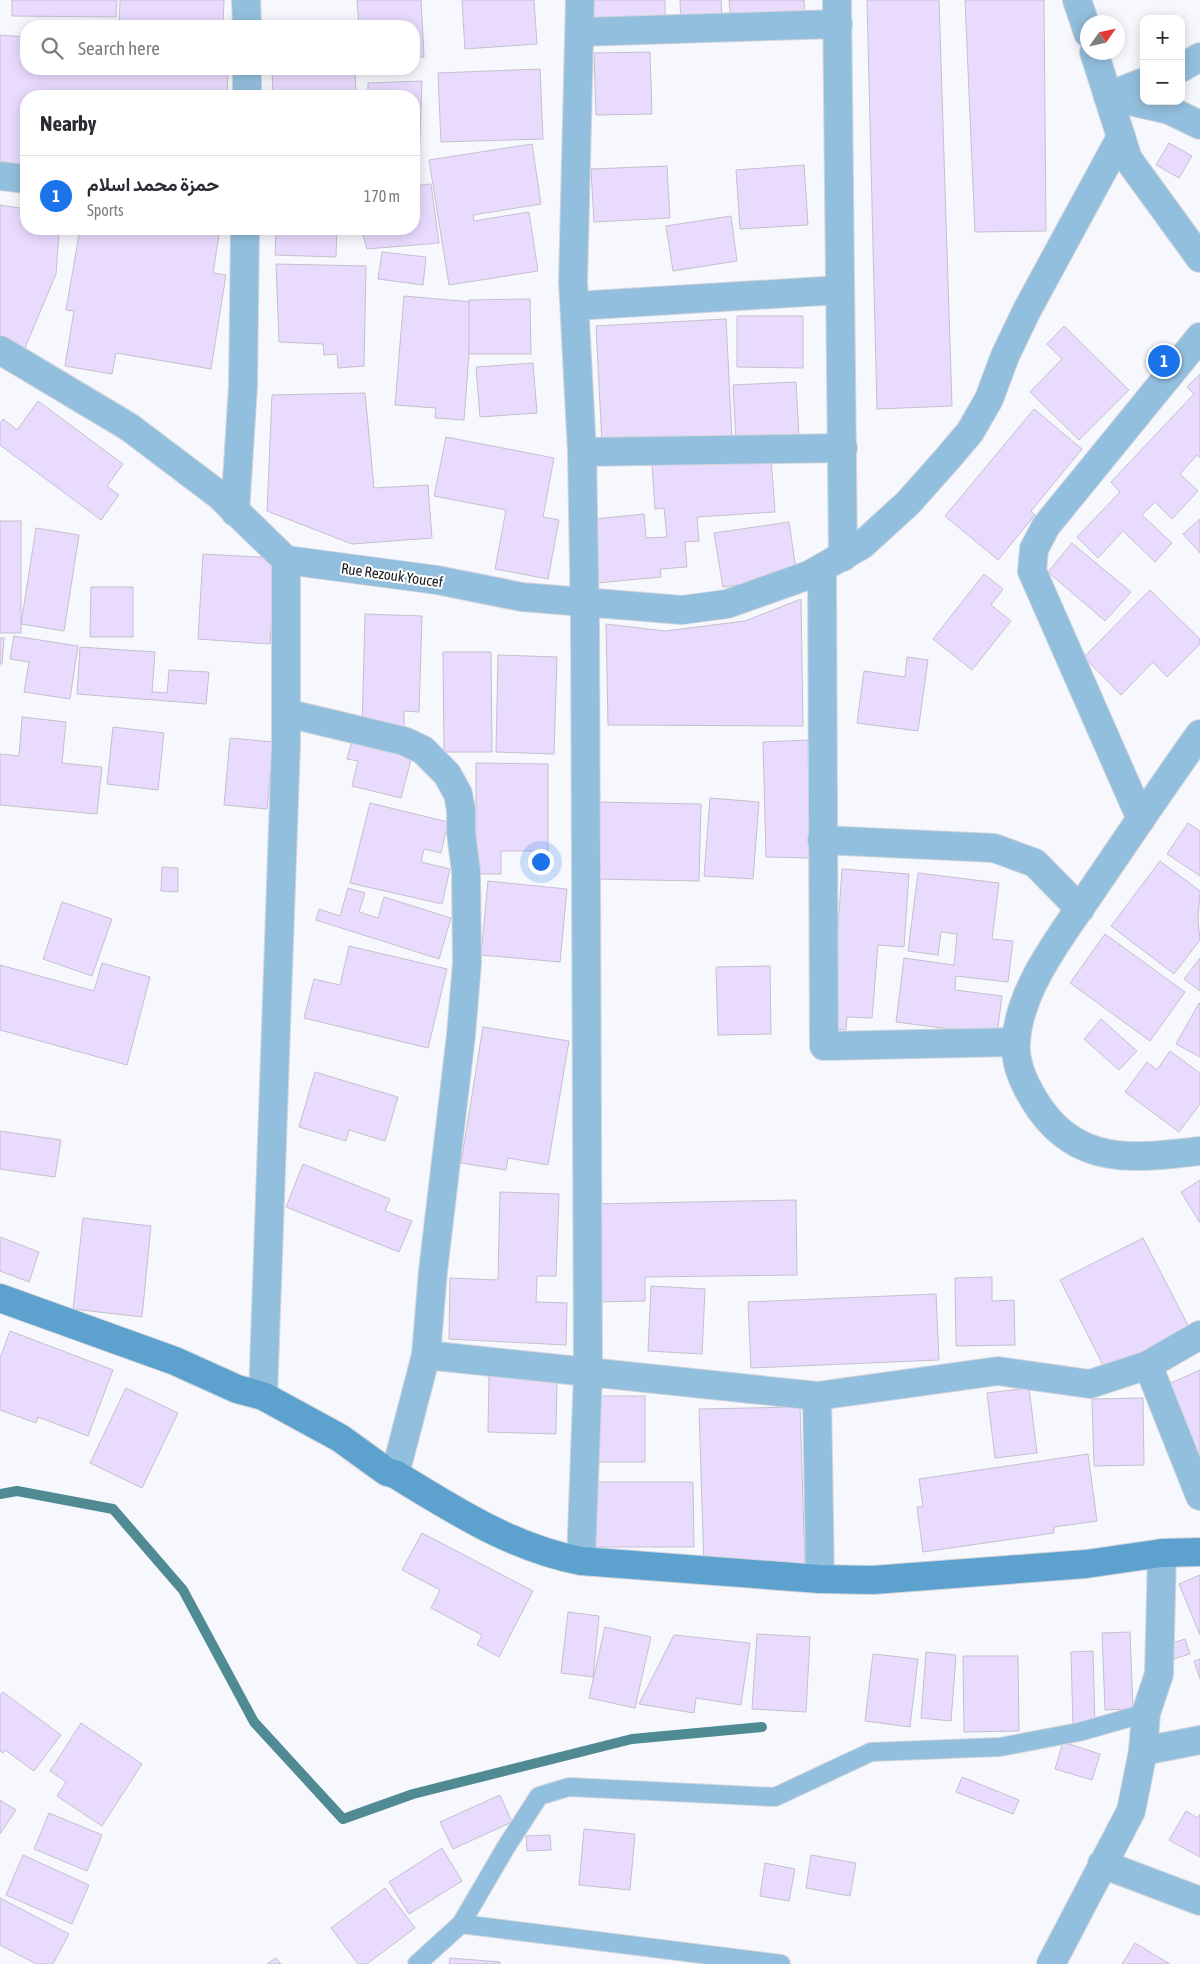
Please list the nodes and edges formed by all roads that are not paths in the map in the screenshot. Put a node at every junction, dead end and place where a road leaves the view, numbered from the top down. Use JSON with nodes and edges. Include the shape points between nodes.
{"nodes":[{"id":1,"x":246,"y":0,"type":"edge"},
{"id":2,"x":580,"y":0,"type":"edge"},
{"id":3,"x":1077,"y":0,"type":"edge"},
{"id":4,"x":837,"y":12,"type":"edge"},
{"id":5,"x":1082,"y":15,"type":"edge"},
{"id":6,"x":246,"y":20,"type":"edge"},
{"id":7,"x":581,"y":32,"type":"junction"},
{"id":8,"x":1200,"y":57,"type":"edge"},
{"id":9,"x":1097,"y":60,"type":"edge"},
{"id":10,"x":1185,"y":66,"type":"edge"},
{"id":11,"x":247,"y":75,"type":"edge"},
{"id":12,"x":1140,"y":84,"type":"edge"},
{"id":13,"x":247,"y":90,"type":"edge"},
{"id":14,"x":1108,"y":96,"type":"junction"},
{"id":15,"x":1200,"y":125,"type":"edge"},
{"id":16,"x":1121,"y":137,"type":"junction"},
{"id":17,"x":0,"y":176,"type":"edge"},
{"id":18,"x":20,"y":178,"type":"edge"},
{"id":19,"x":245,"y":235,"type":"edge"},
{"id":20,"x":1200,"y":258,"type":"edge"},
{"id":21,"x":840,"y":290,"type":"junction"},
{"id":22,"x":575,"y":306,"type":"junction"},
{"id":23,"x":1200,"y":337,"type":"edge"},
{"id":24,"x":0,"y":350,"type":"edge"},
{"id":25,"x":843,"y":448,"type":"junction"},
{"id":26,"x":582,"y":452,"type":"junction"},
{"id":27,"x":235,"y":512,"type":"junction"},
{"id":28,"x":286,"y":560,"type":"junction"},
{"id":29,"x":833,"y":563,"type":"junction"},
{"id":30,"x":584,"y":602,"type":"junction"},
{"id":31,"x":286,"y":713,"type":"junction"},
{"id":32,"x":1200,"y":734,"type":"edge"},
{"id":33,"x":1140,"y":819,"type":"junction"},
{"id":34,"x":822,"y":840,"type":"junction"},
{"id":35,"x":1080,"y":909,"type":"junction"},
{"id":36,"x":1016,"y":1042,"type":"junction"},
{"id":37,"x":1200,"y":1151,"type":"edge"},
{"id":38,"x":0,"y":1298,"type":"edge"},
{"id":39,"x":1200,"y":1336,"type":"edge"},
{"id":40,"x":426,"y":1355,"type":"junction"},
{"id":41,"x":1148,"y":1365,"type":"junction"},
{"id":42,"x":588,"y":1373,"type":"junction"},
{"id":43,"x":263,"y":1396,"type":"junction"},
{"id":44,"x":816,"y":1396,"type":"junction"},
{"id":45,"x":395,"y":1474,"type":"junction"},
{"id":46,"x":1200,"y":1496,"type":"edge"},
{"id":47,"x":1200,"y":1552,"type":"edge"},
{"id":48,"x":1162,"y":1553,"type":"junction"},
{"id":49,"x":581,"y":1561,"type":"junction"},
{"id":50,"x":820,"y":1580,"type":"junction"},
{"id":51,"x":1146,"y":1713,"type":"junction"},
{"id":52,"x":1200,"y":1740,"type":"edge"},
{"id":53,"x":1143,"y":1750,"type":"junction"},
{"id":54,"x":1102,"y":1864,"type":"junction"},
{"id":55,"x":1200,"y":1902,"type":"edge"},
{"id":56,"x":461,"y":1924,"type":"junction"},
{"id":57,"x":417,"y":1964,"type":"edge"},
{"id":58,"x":781,"y":1964,"type":"edge"},
{"id":59,"x":1051,"y":1964,"type":"edge"}],
"edges":[{"from":1,"to":6,"type":"street"},
{"from":2,"to":7,"type":"street"},
{"from":3,"to":5,"type":"street"},
{"from":4,"to":7,"type":"street"},
{"from":4,"to":21,"type":"street"},
{"from":7,"to":22,"type":"street","via":[[573,282]]},
{"from":8,"to":10,"type":"street"},
{"from":9,"to":14,"type":"street"},
{"from":11,"to":13,"type":"street"},
{"from":12,"to":14,"type":"street"},
{"from":14,"to":15,"type":"street","via":[[1169,110]]},
{"from":14,"to":16,"type":"street"},
{"from":16,"to":20,"type":"street","via":[[1128,159]]},
{"from":16,"to":29,"type":"street","name":"Rue Rezouk Youcef","via":[[1027,310],[989,400],[970,432],[908,503],[869,540]]},
{"from":17,"to":18,"type":"street"},
{"from":19,"to":27,"type":"street","via":[[243,386]]},
{"from":21,"to":22,"type":"street"},
{"from":21,"to":25,"type":"street"},
{"from":22,"to":26,"type":"street"},
{"from":23,"to":33,"type":"street","via":[[1046,526],[1034,549],[1032,571]]},
{"from":24,"to":27,"type":"street","via":[[129,427],[218,495]]},
{"from":25,"to":26,"type":"street"},
{"from":25,"to":29,"type":"street"},
{"from":26,"to":30,"type":"street"},
{"from":27,"to":28,"type":"street"},
{"from":28,"to":30,"type":"street","name":"Rue Rezouk Youcef","via":[[437,580],[522,597]]},
{"from":28,"to":31,"type":"street"},
{"from":29,"to":30,"type":"street","name":"Rue Rezouk Youcef","via":[[727,604],[705,608],[682,610]]},
{"from":29,"to":34,"type":"street"},
{"from":30,"to":42,"type":"street"},
{"from":31,"to":40,"type":"street","via":[[404,741],[423,750],[447,774],[462,810],[467,963]]},
{"from":31,"to":43,"type":"street"},
{"from":32,"to":33,"type":"street"},
{"from":33,"to":35,"type":"street"},
{"from":34,"to":35,"type":"street","via":[[994,848],[1035,863]]},
{"from":34,"to":36,"type":"street","via":[[824,1046]]},
{"from":35,"to":36,"type":"street","via":[[1043,964],[1020,1019]]},
{"from":36,"to":37,"type":"street","via":[[1016,1056],[1032,1098],[1048,1119],[1076,1144],[1098,1153],[1124,1156]]},
{"from":38,"to":43,"type":"main road"},
{"from":39,"to":41,"type":"street"},
{"from":40,"to":42,"type":"street"},
{"from":40,"to":45,"type":"street"},
{"from":41,"to":44,"type":"street","via":[[1090,1384],[998,1371]]},
{"from":41,"to":46,"type":"street"},
{"from":42,"to":44,"type":"street"},
{"from":42,"to":49,"type":"street"},
{"from":43,"to":45,"type":"main road","via":[[340,1438]]},
{"from":44,"to":50,"type":"street"},
{"from":45,"to":49,"type":"main road","via":[[496,1534],[558,1557]]},
{"from":47,"to":48,"type":"main road"},
{"from":48,"to":50,"type":"main road","via":[[1086,1564],[923,1577]]},
{"from":48,"to":51,"type":"street","via":[[1159,1674]]},
{"from":49,"to":50,"type":"main road"},
{"from":51,"to":53,"type":"street"},
{"from":51,"to":56,"type":"lane","via":[[1079,1732],[1000,1748],[871,1752],[775,1797],[569,1787],[539,1796]]},
{"from":52,"to":53,"type":"street"},
{"from":53,"to":54,"type":"street","via":[[1131,1811]]},
{"from":54,"to":55,"type":"street"},
{"from":54,"to":59,"type":"street"},
{"from":56,"to":57,"type":"lane"},
{"from":56,"to":58,"type":"lane"}]}
